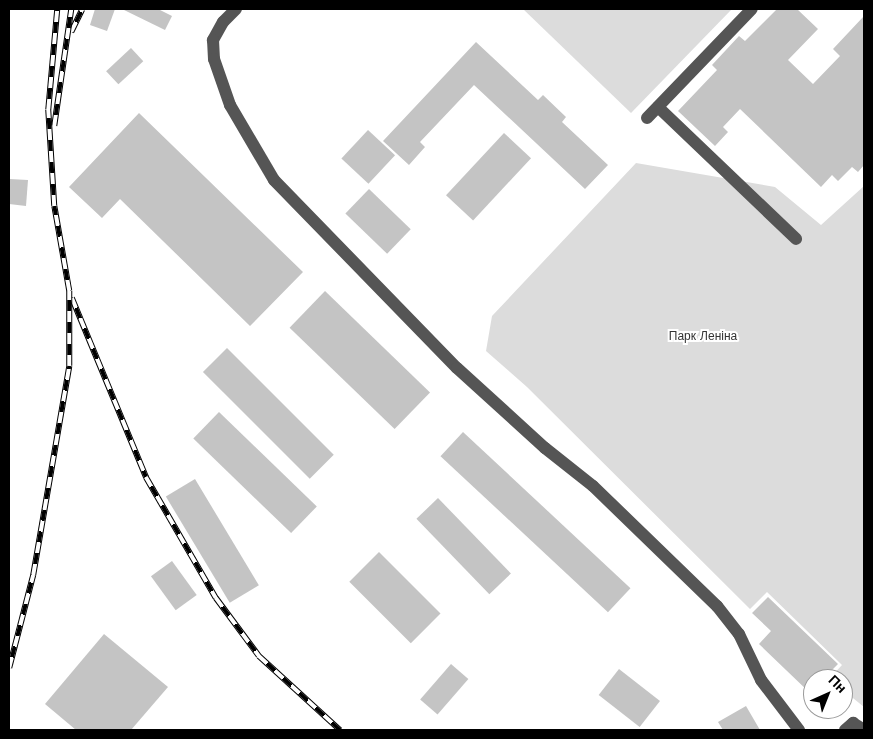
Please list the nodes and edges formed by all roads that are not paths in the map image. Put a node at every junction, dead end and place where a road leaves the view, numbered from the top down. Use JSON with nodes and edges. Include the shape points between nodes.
{"nodes":[{"id":1,"x":236,"y":9,"type":"edge"},
{"id":2,"x":752,"y":9,"type":"edge"},
{"id":3,"x":658,"y":107,"type":"junction"},
{"id":4,"x":647,"y":118,"type":"dead end"},
{"id":5,"x":796,"y":239,"type":"dead end"},
{"id":6,"x":799,"y":730,"type":"edge"},
{"id":7,"x":845,"y":730,"type":"edge"},
{"id":8,"x":864,"y":730,"type":"edge"}],
"edges":[{"from":1,"to":6,"type":"street","via":[[223,22],[213,40],[214,59],[230,105],[274,180],[457,368],[545,448],[594,486],[717,606],[739,634],[761,680]]},
{"from":2,"to":3,"type":"street"},
{"from":3,"to":4,"type":"street"},
{"from":3,"to":5,"type":"street"},
{"from":7,"to":8,"type":"street","via":[[853,723]]}]}
